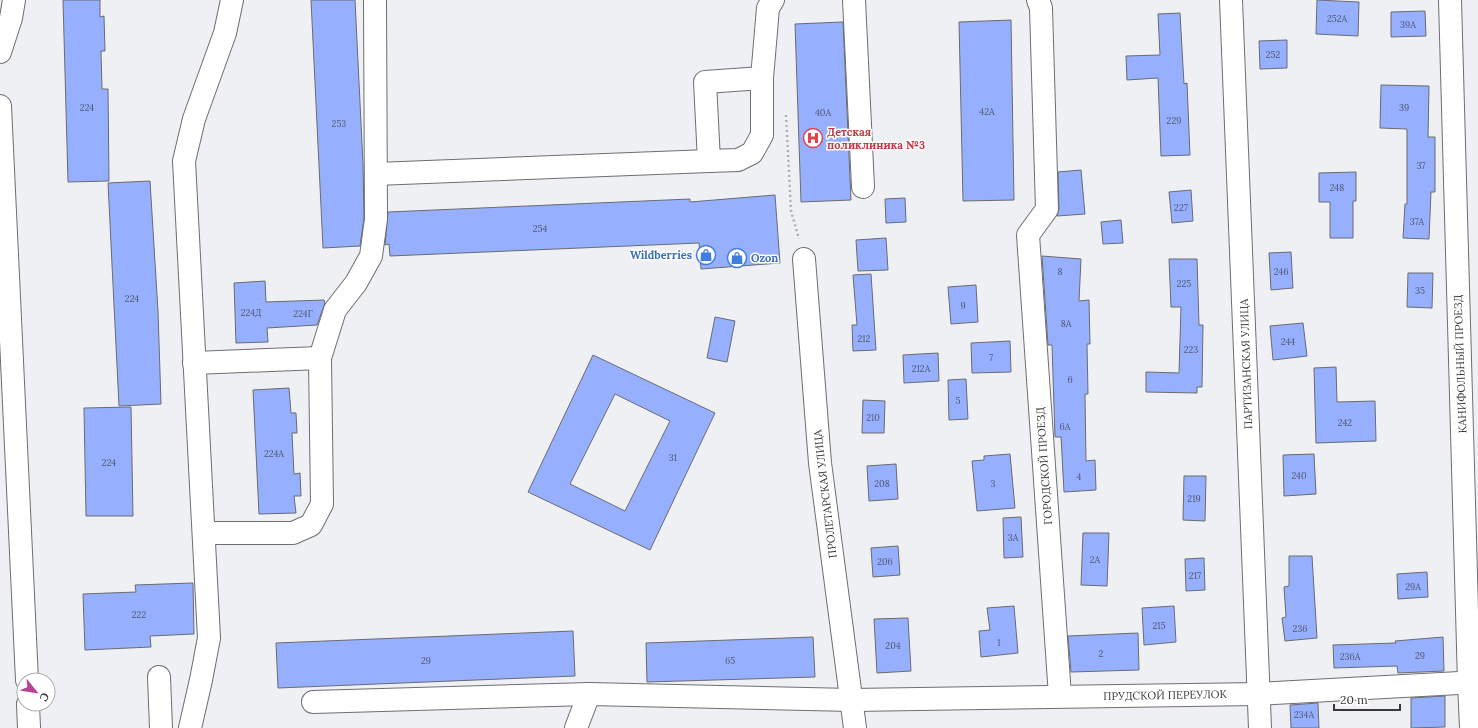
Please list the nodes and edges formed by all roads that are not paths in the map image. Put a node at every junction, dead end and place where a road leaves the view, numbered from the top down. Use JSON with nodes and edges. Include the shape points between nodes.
{"nodes":[{"id":1,"x":14,"y":0,"type":"edge"},
{"id":2,"x":232,"y":0,"type":"edge"},
{"id":3,"x":375,"y":0,"type":"edge"},
{"id":4,"x":773,"y":0,"type":"edge"},
{"id":5,"x":854,"y":0,"type":"edge"},
{"id":6,"x":1038,"y":0,"type":"edge"},
{"id":7,"x":1232,"y":0,"type":"edge"},
{"id":8,"x":1450,"y":0,"type":"edge"},
{"id":9,"x":0,"y":52,"type":"edge"},
{"id":10,"x":762,"y":78,"type":"junction"},
{"id":11,"x":0,"y":106,"type":"edge"},
{"id":12,"x":709,"y":161,"type":"junction"},
{"id":13,"x":376,"y":174,"type":"junction"},
{"id":14,"x":863,"y":187,"type":"dead end"},
{"id":15,"x":804,"y":259,"type":"road end"},
{"id":16,"x":320,"y":358,"type":"junction"},
{"id":17,"x":194,"y":363,"type":"junction"},
{"id":18,"x":204,"y":533,"type":"junction"},
{"id":19,"x":26,"y":672,"type":"edge"},
{"id":20,"x":158,"y":678,"type":"dead end"},
{"id":21,"x":1473,"y":683,"type":"edge"},
{"id":22,"x":589,"y":694,"type":"junction"},
{"id":23,"x":1258,"y":694,"type":"junction"},
{"id":24,"x":1060,"y":696,"type":"junction"},
{"id":25,"x":852,"y":700,"type":"junction"},
{"id":26,"x":313,"y":702,"type":"dead end"},
{"id":27,"x":28,"y":712,"type":"edge"},
{"id":28,"x":29,"y":728,"type":"edge"},
{"id":29,"x":161,"y":728,"type":"edge"},
{"id":30,"x":190,"y":728,"type":"edge"},
{"id":31,"x":576,"y":728,"type":"edge"},
{"id":32,"x":854,"y":728,"type":"edge"},
{"id":33,"x":1260,"y":728,"type":"edge"},
{"id":34,"x":1472,"y":728,"type":"edge"}],
"edges":[{"from":1,"to":9,"type":"street"},
{"from":2,"to":17,"type":"street","via":[[225,33],[194,119],[184,161]]},
{"from":3,"to":13,"type":"street"},
{"from":4,"to":10,"type":"street","via":[[768,8]]},
{"from":5,"to":14,"type":"street"},
{"from":6,"to":24,"type":"street","name":"ГОРОДСКОЙ ПРОЕЗД","via":[[1041,8],[1046,209],[1028,235]]},
{"from":7,"to":23,"type":"street","name":"ПАРТИЗАНСКАЯ УЛИЦА"},
{"from":8,"to":21,"type":"street","name":"КАНИФОЛЬНЫЙ ПРОЕЗД"},
{"from":10,"to":12,"type":"street","via":[[762,135],[752,153],[738,160]]},
{"from":10,"to":12,"type":"street","via":[[705,82]]},
{"from":11,"to":19,"type":"street"},
{"from":12,"to":13,"type":"street"},
{"from":13,"to":16,"type":"street","via":[[376,219],[371,256],[356,283],[335,310]]},
{"from":15,"to":25,"type":"street","name":"ПРОЛЕТАРСКАЯ УЛИЦА","via":[[820,464]]},
{"from":16,"to":17,"type":"street"},
{"from":16,"to":18,"type":"street","via":[[322,504],[311,525],[294,533]]},
{"from":17,"to":18,"type":"street"},
{"from":18,"to":30,"type":"street","via":[[209,638]]},
{"from":20,"to":29,"type":"street"},
{"from":21,"to":23,"type":"street","name":"ПРУДСКОЙ ПЕРЕУЛОК"},
{"from":21,"to":34,"type":"street","name":"КАНИФОЛЬНЫЙ ПРОЕЗД"},
{"from":22,"to":25,"type":"street","name":"ПРУДСКОЙ ПЕРЕУЛОК"},
{"from":22,"to":26,"type":"street","name":"ПРУДСКОЙ ПЕРЕУЛОК"},
{"from":22,"to":31,"type":"street"},
{"from":23,"to":24,"type":"street","name":"ПРУДСКОЙ ПЕРЕУЛОК"},
{"from":23,"to":33,"type":"street","name":"ПАРТИЗАНСКАЯ УЛИЦА"},
{"from":24,"to":25,"type":"street","name":"ПРУДСКОЙ ПЕРЕУЛОК"},
{"from":25,"to":32,"type":"street","name":"ПРОЛЕТАРСКАЯ УЛИЦА"},
{"from":27,"to":28,"type":"street"}]}
